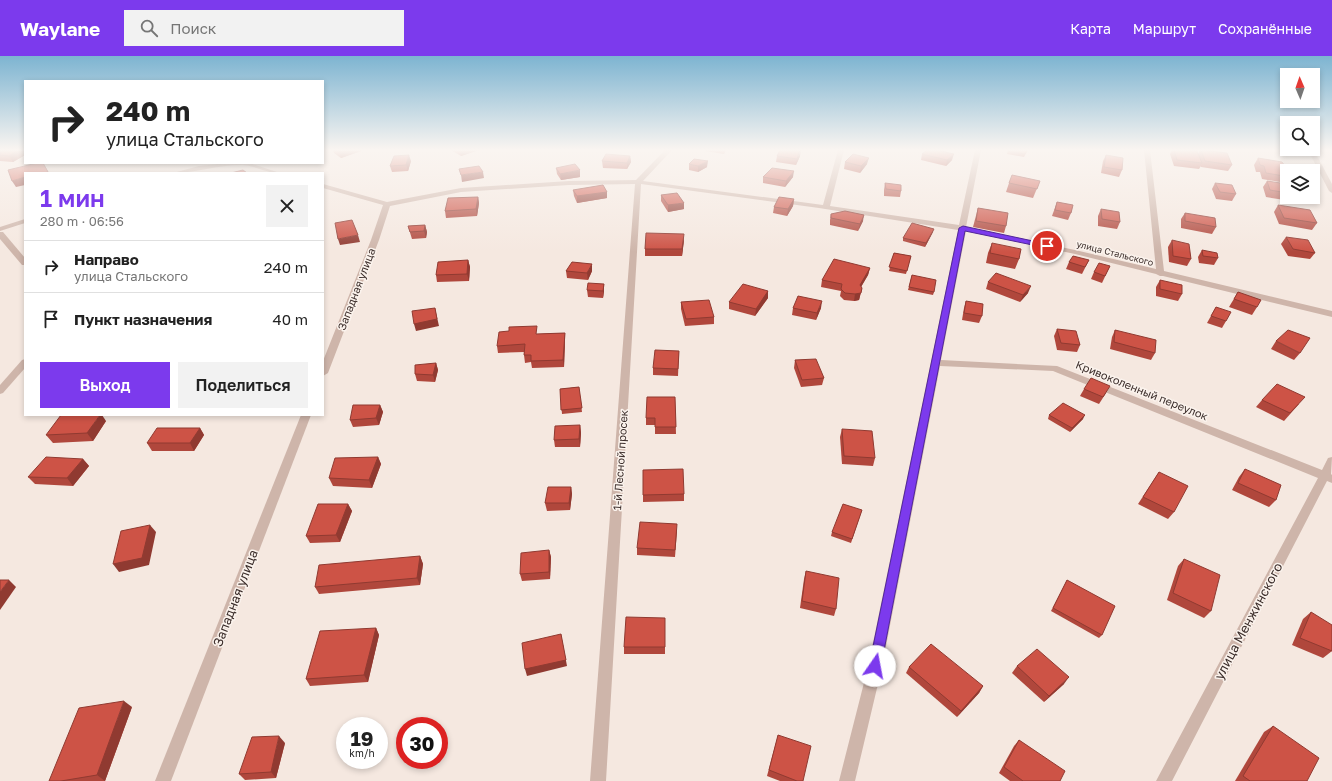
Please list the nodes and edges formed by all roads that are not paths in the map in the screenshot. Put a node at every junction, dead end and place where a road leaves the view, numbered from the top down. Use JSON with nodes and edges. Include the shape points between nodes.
{"nodes":[{"id":1,"x":555,"y":184,"type":"edge"},
{"id":2,"x":638,"y":184,"type":"edge"},
{"id":3,"x":652,"y":184,"type":"edge"},
{"id":4,"x":832,"y":184,"type":"edge"},
{"id":5,"x":971,"y":184,"type":"edge"},
{"id":6,"x":1151,"y":184,"type":"edge"},
{"id":7,"x":324,"y":186,"type":"edge"},
{"id":8,"x":387,"y":204,"type":"junction"},
{"id":9,"x":826,"y":207,"type":"junction"},
{"id":10,"x":24,"y":221,"type":"edge"},
{"id":11,"x":963,"y":228,"type":"junction"},
{"id":12,"x":0,"y":229,"type":"edge"},
{"id":13,"x":0,"y":234,"type":"edge"},
{"id":14,"x":24,"y":262,"type":"edge"},
{"id":15,"x":1160,"y":274,"type":"junction"},
{"id":16,"x":1332,"y":314,"type":"edge"},
{"id":17,"x":24,"y":363,"type":"edge"},
{"id":18,"x":936,"y":363,"type":"junction"},
{"id":19,"x":324,"y":370,"type":"edge"},
{"id":20,"x":0,"y":391,"type":"edge"},
{"id":21,"x":306,"y":416,"type":"edge"},
{"id":22,"x":1332,"y":462,"type":"edge"},
{"id":23,"x":1328,"y":477,"type":"edge"},
{"id":24,"x":163,"y":781,"type":"edge"},
{"id":25,"x":598,"y":781,"type":"edge"},
{"id":26,"x":847,"y":781,"type":"edge"},
{"id":27,"x":1164,"y":781,"type":"edge"}],
"edges":[{"from":1,"to":8,"type":"street","name":"улица Стальского","via":[[461,190]]},
{"from":2,"to":25,"type":"street","name":"1-й Лесной просек"},
{"from":3,"to":9,"type":"street","name":"улица Стальского"},
{"from":4,"to":9,"type":"street"},
{"from":5,"to":11,"type":"street"},
{"from":6,"to":15,"type":"street"},
{"from":7,"to":8,"type":"street","name":"улица Стальского"},
{"from":8,"to":19,"type":"street","name":"Западная улица"},
{"from":9,"to":11,"type":"street","name":"улица Стальского"},
{"from":10,"to":12,"type":"street"},
{"from":11,"to":15,"type":"street","name":"улица Стальского","via":[[1075,252]]},
{"from":11,"to":18,"type":"street"},
{"from":13,"to":14,"type":"street"},
{"from":15,"to":16,"type":"street","name":"улица Стальского"},
{"from":17,"to":20,"type":"street"},
{"from":18,"to":23,"type":"street","name":"Кривоколенный переулок","via":[[1054,368]]},
{"from":18,"to":26,"type":"street","via":[[875,666]]},
{"from":21,"to":24,"type":"street","name":"Западная улица"},
{"from":22,"to":23,"type":"street","name":"улица Менжинского"},
{"from":23,"to":27,"type":"street","name":"улица Менжинского"}]}
